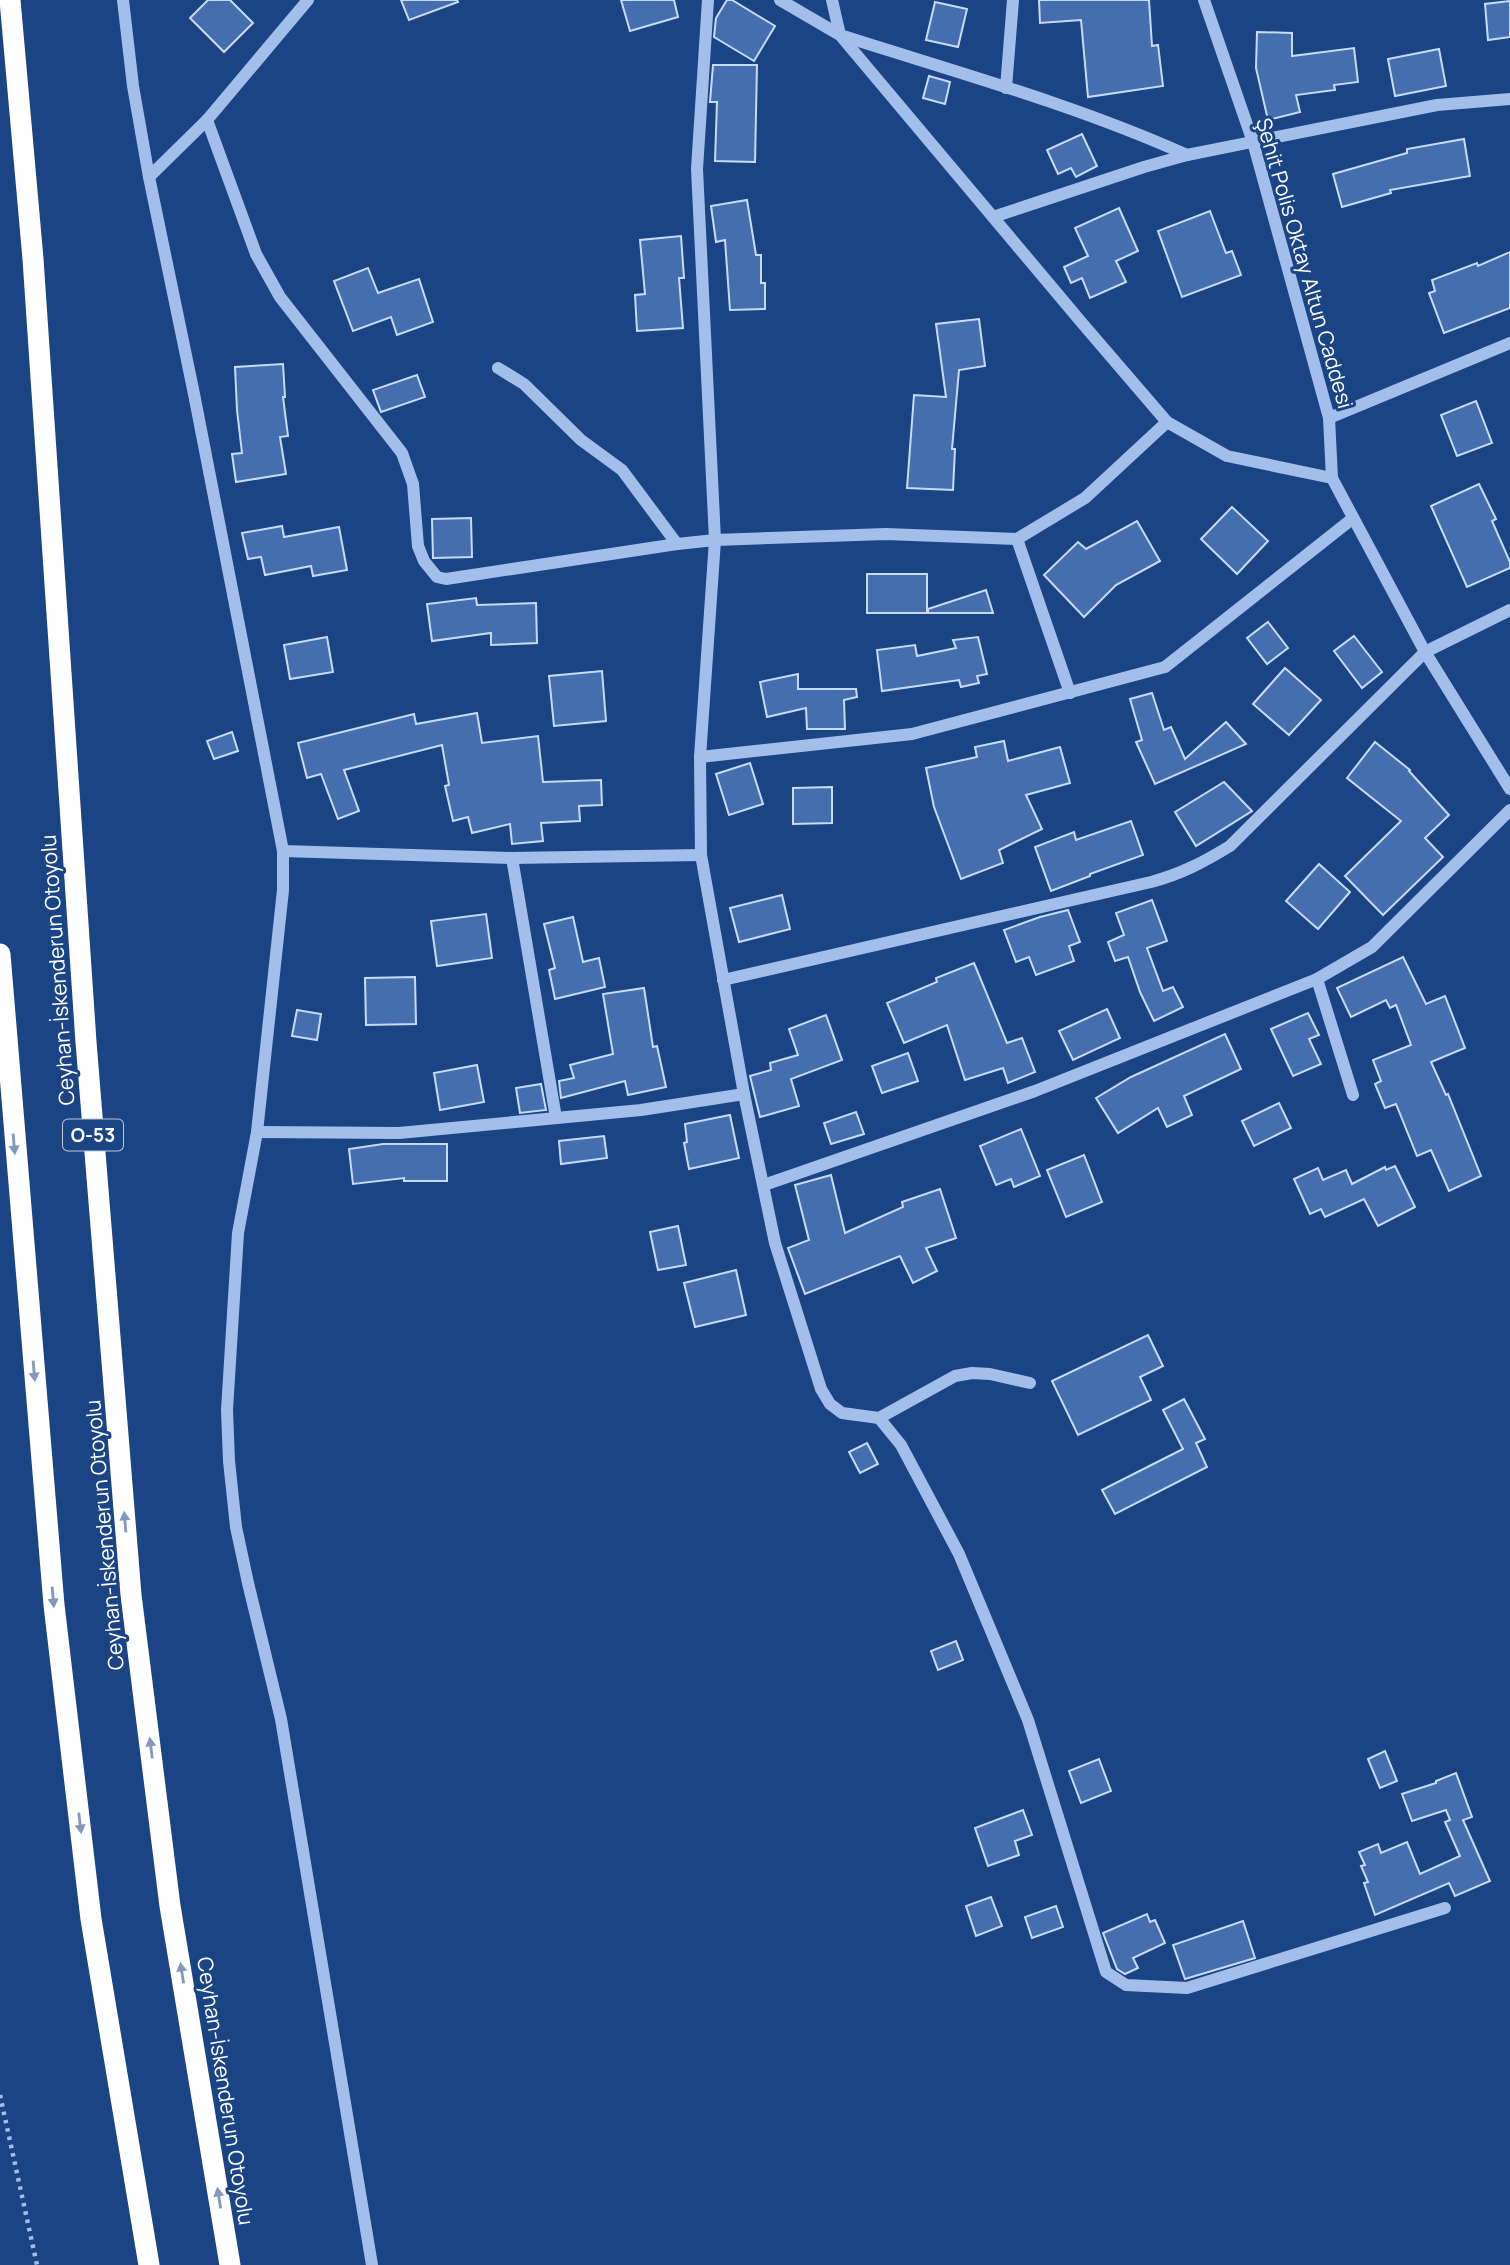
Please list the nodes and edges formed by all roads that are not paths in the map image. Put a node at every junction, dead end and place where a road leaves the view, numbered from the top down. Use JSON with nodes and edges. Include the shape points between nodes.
{"nodes":[{"id":1,"x":10,"y":0,"type":"edge"},
{"id":2,"x":123,"y":0,"type":"edge"},
{"id":3,"x":308,"y":0,"type":"edge"},
{"id":4,"x":708,"y":0,"type":"edge"},
{"id":5,"x":780,"y":0,"type":"edge"},
{"id":6,"x":832,"y":0,"type":"edge"},
{"id":7,"x":1013,"y":0,"type":"edge"},
{"id":8,"x":1204,"y":0,"type":"edge"},
{"id":9,"x":840,"y":36,"type":"junction"},
{"id":10,"x":1006,"y":88,"type":"junction"},
{"id":11,"x":1510,"y":99,"type":"edge"},
{"id":12,"x":207,"y":120,"type":"junction"},
{"id":13,"x":1253,"y":142,"type":"junction"},
{"id":14,"x":1187,"y":155,"type":"junction"},
{"id":15,"x":149,"y":177,"type":"junction"},
{"id":16,"x":992,"y":217,"type":"junction"},
{"id":17,"x":1510,"y":343,"type":"edge"},
{"id":18,"x":498,"y":368,"type":"dead end"},
{"id":19,"x":1329,"y":418,"type":"junction"},
{"id":20,"x":1167,"y":422,"type":"junction"},
{"id":21,"x":1332,"y":478,"type":"junction"},
{"id":22,"x":1352,"y":519,"type":"junction"},
{"id":23,"x":1017,"y":539,"type":"junction"},
{"id":24,"x":715,"y":540,"type":"junction"},
{"id":25,"x":677,"y":544,"type":"junction"},
{"id":26,"x":1510,"y":610,"type":"edge"},
{"id":27,"x":1425,"y":652,"type":"junction"},
{"id":28,"x":1070,"y":692,"type":"junction"},
{"id":29,"x":700,"y":757,"type":"junction"},
{"id":30,"x":1510,"y":789,"type":"edge"},
{"id":31,"x":1510,"y":810,"type":"edge"},
{"id":32,"x":283,"y":851,"type":"junction"},
{"id":33,"x":701,"y":855,"type":"junction"},
{"id":34,"x":512,"y":858,"type":"junction"},
{"id":35,"x":0,"y":954,"type":"edge"},
{"id":36,"x":1317,"y":979,"type":"junction"},
{"id":37,"x":723,"y":980,"type":"junction"},
{"id":38,"x":744,"y":1094,"type":"junction"},
{"id":39,"x":1353,"y":1095,"type":"dead end"},
{"id":40,"x":556,"y":1118,"type":"junction"},
{"id":41,"x":257,"y":1132,"type":"junction"},
{"id":42,"x":764,"y":1185,"type":"junction"},
{"id":43,"x":1030,"y":1383,"type":"dead end"},
{"id":44,"x":879,"y":1418,"type":"junction"},
{"id":45,"x":1445,"y":1908,"type":"dead end"},
{"id":46,"x":149,"y":2265,"type":"edge"},
{"id":47,"x":230,"y":2265,"type":"edge"},
{"id":48,"x":372,"y":2265,"type":"edge"}],
"edges":[{"from":47,"to":1,"type":"highway","name":"Ceyhan-İskenderun Otoyolu","number":"O-53","one_way":true,"via":[[170,1906],[131,1595]]},
{"from":2,"to":15,"type":"street"},
{"from":3,"to":12,"type":"street"},
{"from":4,"to":24,"type":"street","via":[[697,169]]},
{"from":5,"to":9,"type":"street"},
{"from":6,"to":9,"type":"street"},
{"from":7,"to":10,"type":"street"},
{"from":8,"to":13,"type":"street","name":"Şehit Polis Oktay Altun Caddesi"},
{"from":9,"to":10,"type":"street"},
{"from":9,"to":16,"type":"street"},
{"from":10,"to":14,"type":"street"},
{"from":11,"to":13,"type":"street","via":[[1437,106]]},
{"from":12,"to":15,"type":"street"},
{"from":12,"to":25,"type":"street","via":[[256,254],[280,297],[402,453],[413,484],[418,547],[437,578]]},
{"from":13,"to":14,"type":"street"},
{"from":13,"to":19,"type":"street","name":"Şehit Polis Oktay Altun Caddesi"},
{"from":14,"to":16,"type":"street"},
{"from":15,"to":32,"type":"street"},
{"from":16,"to":20,"type":"street"},
{"from":17,"to":19,"type":"street"},
{"from":18,"to":25,"type":"street","via":[[524,384],[580,440],[622,470]]},
{"from":19,"to":21,"type":"street","name":"Şehit Polis Oktay Altun Caddesi"},
{"from":20,"to":21,"type":"street","via":[[1227,456]]},
{"from":20,"to":23,"type":"street","via":[[1085,498]]},
{"from":21,"to":22,"type":"street","name":"Şehit Polis Oktay Altun Caddesi"},
{"from":22,"to":27,"type":"street","name":"Şehit Polis Oktay Altun Caddesi"},
{"from":22,"to":28,"type":"street","via":[[1165,667]]},
{"from":23,"to":24,"type":"street","via":[[886,534]]},
{"from":23,"to":28,"type":"street"},
{"from":24,"to":25,"type":"street"},
{"from":24,"to":29,"type":"street"},
{"from":26,"to":27,"type":"street"},
{"from":27,"to":30,"type":"street","name":"Şehit Polis Oktay Altun Caddesi"},
{"from":27,"to":37,"type":"street","via":[[1230,846],[1200,864],[1152,882]]},
{"from":28,"to":29,"type":"street","via":[[912,734]]},
{"from":29,"to":33,"type":"street"},
{"from":31,"to":36,"type":"street","via":[[1372,947]]},
{"from":32,"to":34,"type":"street"},
{"from":32,"to":41,"type":"street","via":[[283,890]]},
{"from":33,"to":34,"type":"street"},
{"from":33,"to":37,"type":"street"},
{"from":34,"to":40,"type":"street"},
{"from":35,"to":46,"type":"highway","one_way":true,"via":[[54,1605],[91,1919]]},
{"from":36,"to":39,"type":"street"},
{"from":36,"to":42,"type":"street","via":[[1035,1091]]},
{"from":37,"to":38,"type":"street"},
{"from":38,"to":40,"type":"street"},
{"from":38,"to":42,"type":"street"},
{"from":40,"to":41,"type":"street","via":[[399,1133]]},
{"from":41,"to":48,"type":"street","via":[[238,1233],[227,1410],[229,1461],[236,1527],[284,1732]]},
{"from":42,"to":44,"type":"street","via":[[775,1243],[821,1390],[842,1413]]},
{"from":43,"to":44,"type":"street","via":[[990,1374],[955,1376]]},
{"from":44,"to":45,"type":"street","via":[[901,1445],[959,1554],[1028,1720],[1106,1972],[1126,1985],[1187,1988]]}]}
